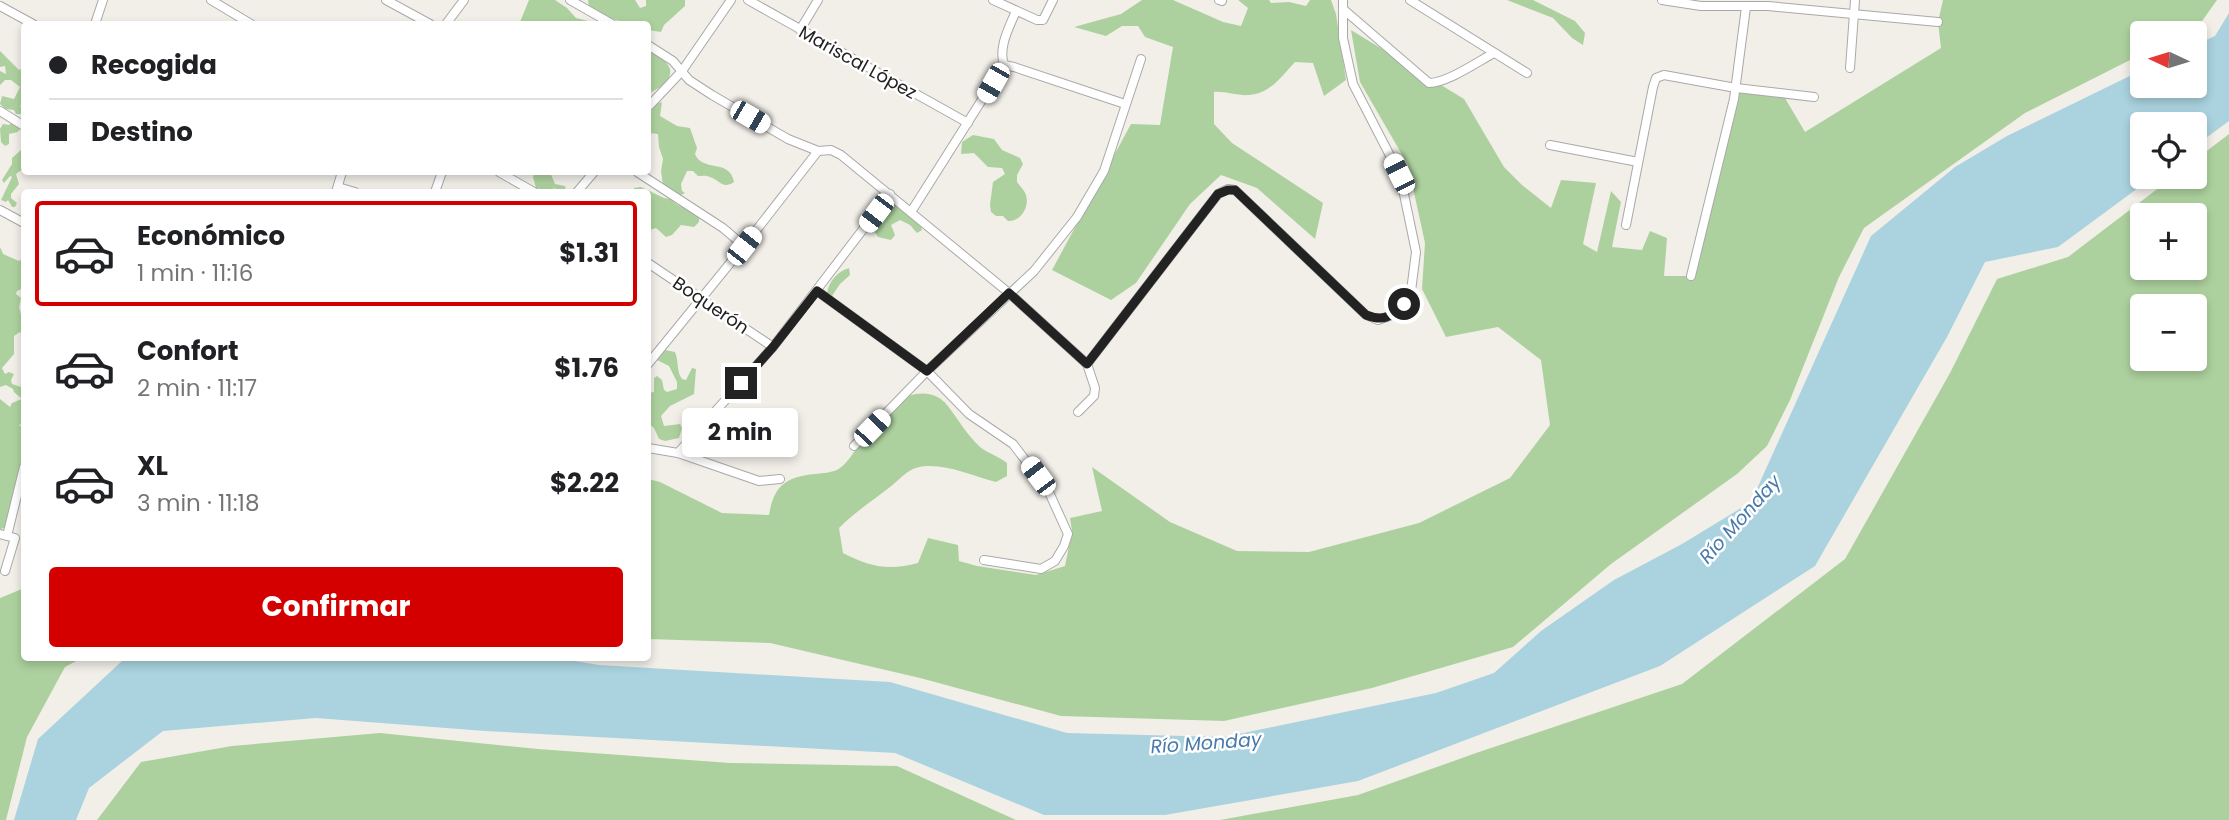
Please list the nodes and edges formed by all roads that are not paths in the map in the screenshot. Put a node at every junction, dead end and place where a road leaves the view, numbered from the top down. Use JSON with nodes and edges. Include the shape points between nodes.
{"nodes":[{"id":1,"x":103,"y":0,"type":"edge"},
{"id":2,"x":213,"y":0,"type":"edge"},
{"id":3,"x":387,"y":0,"type":"edge"},
{"id":4,"x":464,"y":0,"type":"edge"},
{"id":5,"x":570,"y":0,"type":"edge"},
{"id":6,"x":731,"y":0,"type":"edge"},
{"id":7,"x":748,"y":0,"type":"edge"},
{"id":8,"x":818,"y":0,"type":"edge"},
{"id":9,"x":993,"y":0,"type":"edge"},
{"id":10,"x":1053,"y":0,"type":"edge"},
{"id":11,"x":1410,"y":0,"type":"edge"},
{"id":12,"x":1662,"y":0,"type":"edge"},
{"id":13,"x":1855,"y":0,"type":"edge"},
{"id":14,"x":1343,"y":4,"type":"edge"},
{"id":15,"x":0,"y":6,"type":"edge"},
{"id":16,"x":1746,"y":7,"type":"junction"},
{"id":17,"x":1016,"y":11,"type":"junction"},
{"id":18,"x":1854,"y":14,"type":"junction"},
{"id":19,"x":28,"y":21,"type":"edge"},
{"id":20,"x":96,"y":21,"type":"edge"},
{"id":21,"x":246,"y":21,"type":"edge"},
{"id":22,"x":425,"y":21,"type":"edge"},
{"id":23,"x":448,"y":21,"type":"edge"},
{"id":24,"x":607,"y":21,"type":"edge"},
{"id":25,"x":1938,"y":22,"type":"dead end"},
{"id":26,"x":800,"y":30,"type":"junction"},
{"id":27,"x":651,"y":47,"type":"edge"},
{"id":28,"x":1494,"y":53,"type":"junction"},
{"id":29,"x":1141,"y":59,"type":"dead end"},
{"id":30,"x":1004,"y":65,"type":"junction"},
{"id":31,"x":1850,"y":68,"type":"dead end"},
{"id":32,"x":681,"y":71,"type":"junction"},
{"id":33,"x":1527,"y":73,"type":"dead end"},
{"id":34,"x":1735,"y":88,"type":"junction"},
{"id":35,"x":1814,"y":97,"type":"dead end"},
{"id":36,"x":651,"y":104,"type":"edge"},
{"id":37,"x":1125,"y":104,"type":"junction"},
{"id":38,"x":0,"y":111,"type":"edge"},
{"id":39,"x":968,"y":122,"type":"junction"},
{"id":40,"x":21,"y":124,"type":"edge"},
{"id":41,"x":1550,"y":145,"type":"dead end"},
{"id":42,"x":817,"y":151,"type":"junction"},
{"id":43,"x":1638,"y":162,"type":"junction"},
{"id":44,"x":504,"y":175,"type":"edge"},
{"id":45,"x":591,"y":175,"type":"edge"},
{"id":46,"x":642,"y":175,"type":"edge"},
{"id":47,"x":529,"y":189,"type":"edge"},
{"id":48,"x":580,"y":189,"type":"edge"},
{"id":49,"x":890,"y":194,"type":"junction"},
{"id":50,"x":0,"y":211,"type":"edge"},
{"id":51,"x":911,"y":212,"type":"junction"},
{"id":52,"x":21,"y":222,"type":"edge"},
{"id":53,"x":1626,"y":225,"type":"dead end"},
{"id":54,"x":744,"y":246,"type":"junction"},
{"id":55,"x":651,"y":265,"type":"edge"},
{"id":56,"x":1691,"y":276,"type":"dead end"},
{"id":57,"x":817,"y":291,"type":"junction"},
{"id":58,"x":1009,"y":293,"type":"junction"},
{"id":59,"x":701,"y":297,"type":"junction"},
{"id":60,"x":773,"y":347,"type":"junction"},
{"id":61,"x":651,"y":360,"type":"edge"},
{"id":62,"x":1087,"y":364,"type":"junction"},
{"id":63,"x":927,"y":371,"type":"junction"},
{"id":64,"x":1078,"y":412,"type":"dead end"},
{"id":65,"x":854,"y":446,"type":"dead end"},
{"id":66,"x":651,"y":448,"type":"edge"},
{"id":67,"x":678,"y":453,"type":"junction"},
{"id":68,"x":21,"y":477,"type":"edge"},
{"id":69,"x":780,"y":479,"type":"dead end"},
{"id":70,"x":4,"y":535,"type":"edge"},
{"id":71,"x":984,"y":560,"type":"dead end"},
{"id":72,"x":5,"y":571,"type":"dead end"}],
"edges":[{"from":1,"to":20,"type":"street"},
{"from":2,"to":21,"type":"street"},
{"from":3,"to":22,"type":"street"},
{"from":4,"to":23,"type":"street"},
{"from":5,"to":24,"type":"street"},
{"from":6,"to":32,"type":"street"},
{"from":7,"to":26,"type":"street","name":"Mariscal López"},
{"from":8,"to":26,"type":"street"},
{"from":9,"to":17,"type":"street"},
{"from":10,"to":17,"type":"street","via":[[1043,20]]},
{"from":11,"to":28,"type":"street"},
{"from":12,"to":16,"type":"street"},
{"from":13,"to":18,"type":"street"},
{"from":14,"to":28,"type":"street","via":[[1429,83]]},
{"from":14,"to":62,"type":"street","via":[[1343,38],[1353,84],[1399,174],[1416,252],[1411,291],[1404,304],[1378,320],[1366,315],[1235,190],[1228,190],[1218,194]]},
{"from":15,"to":19,"type":"street"},
{"from":16,"to":18,"type":"street"},
{"from":16,"to":34,"type":"street"},
{"from":17,"to":30,"type":"street","via":[[1004,38]]},
{"from":18,"to":25,"type":"street"},
{"from":18,"to":31,"type":"street"},
{"from":26,"to":39,"type":"street","name":"Mariscal López"},
{"from":27,"to":32,"type":"street"},
{"from":28,"to":33,"type":"street"},
{"from":29,"to":37,"type":"street"},
{"from":30,"to":37,"type":"street"},
{"from":30,"to":39,"type":"street"},
{"from":32,"to":36,"type":"street"},
{"from":32,"to":42,"type":"street","via":[[712,95]]},
{"from":34,"to":35,"type":"street"},
{"from":34,"to":43,"type":"street","via":[[1664,75],[1656,78]]},
{"from":34,"to":56,"type":"street"},
{"from":37,"to":58,"type":"street","via":[[1104,171],[1077,217],[1034,271]]},
{"from":38,"to":40,"type":"street"},
{"from":39,"to":51,"type":"street"},
{"from":41,"to":43,"type":"street"},
{"from":42,"to":49,"type":"street","via":[[841,155]]},
{"from":42,"to":54,"type":"street"},
{"from":43,"to":53,"type":"street"},
{"from":44,"to":47,"type":"street"},
{"from":45,"to":48,"type":"street"},
{"from":46,"to":54,"type":"street"},
{"from":49,"to":51,"type":"street"},
{"from":49,"to":57,"type":"street"},
{"from":50,"to":52,"type":"street"},
{"from":51,"to":58,"type":"street"},
{"from":54,"to":59,"type":"street"},
{"from":55,"to":59,"type":"street","name":"Boquerón"},
{"from":57,"to":60,"type":"street"},
{"from":57,"to":63,"type":"street"},
{"from":58,"to":62,"type":"street"},
{"from":58,"to":63,"type":"street"},
{"from":59,"to":60,"type":"street","name":"Boquerón"},
{"from":59,"to":61,"type":"street"},
{"from":60,"to":67,"type":"street"},
{"from":62,"to":64,"type":"street","via":[[1096,387],[1094,396]]},
{"from":63,"to":65,"type":"street"},
{"from":63,"to":71,"type":"street","via":[[969,414],[1013,444],[1048,490],[1068,534],[1055,561],[1041,569]]},
{"from":66,"to":67,"type":"street"},
{"from":67,"to":69,"type":"street","via":[[759,481]]},
{"from":68,"to":70,"type":"street"},
{"from":70,"to":72,"type":"street","via":[[15,538]]}]}
